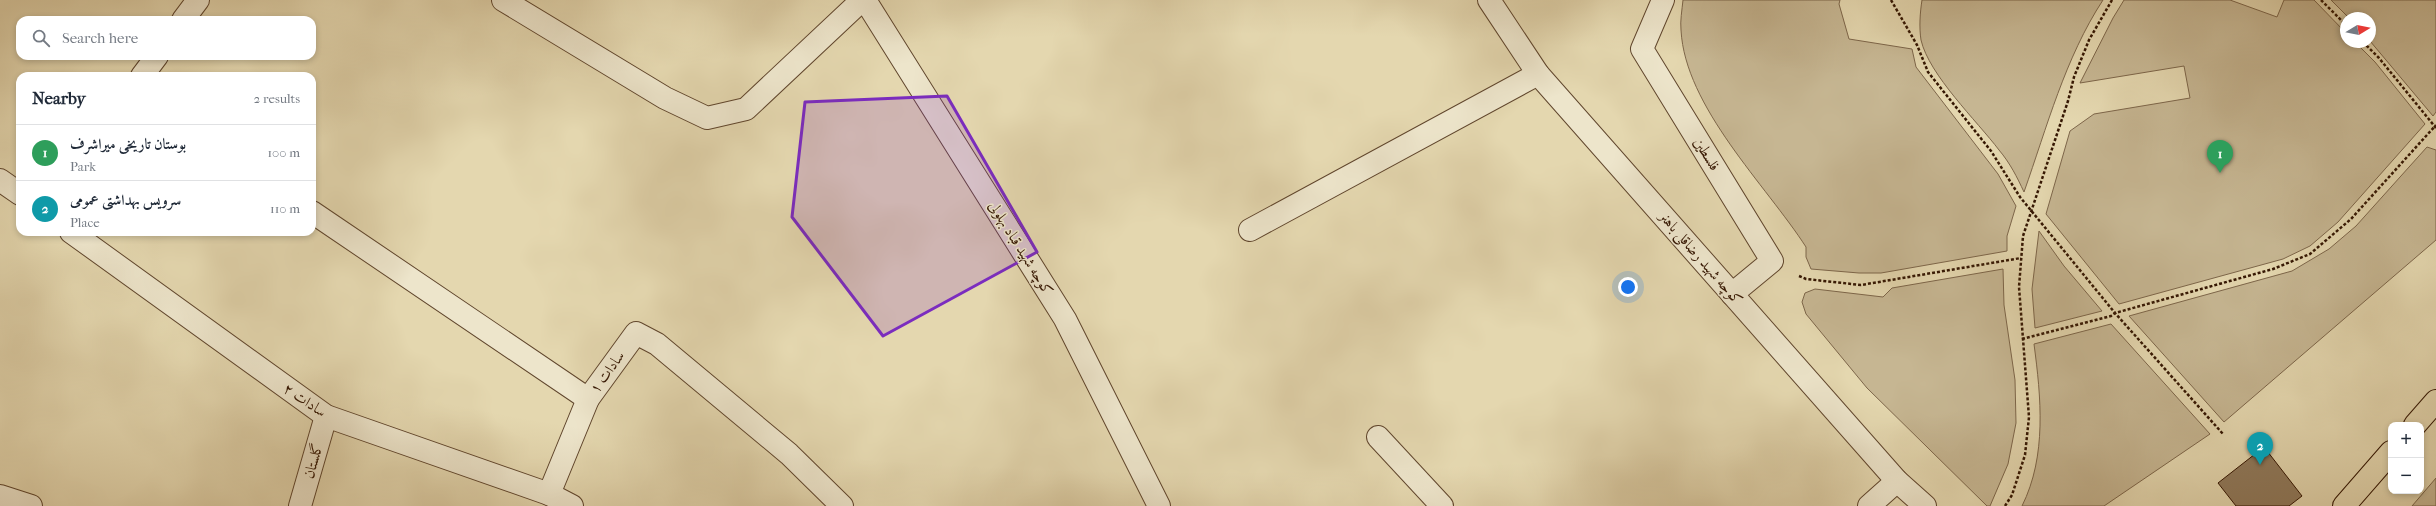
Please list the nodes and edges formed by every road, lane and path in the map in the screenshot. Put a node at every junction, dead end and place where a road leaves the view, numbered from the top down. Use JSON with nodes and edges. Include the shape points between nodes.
{"nodes":[{"id":1,"x":198,"y":0,"type":"edge"},
{"id":2,"x":503,"y":0,"type":"edge"},
{"id":3,"x":863,"y":0,"type":"edge"},
{"id":4,"x":1489,"y":0,"type":"edge"},
{"id":5,"x":1663,"y":0,"type":"edge"},
{"id":6,"x":1891,"y":0,"type":"edge"},
{"id":7,"x":2112,"y":0,"type":"edge"},
{"id":8,"x":2321,"y":0,"type":"edge"},
{"id":9,"x":186,"y":16,"type":"edge"},
{"id":10,"x":2340,"y":19,"type":"edge"},
{"id":11,"x":2369,"y":48,"type":"edge"},
{"id":12,"x":153,"y":60,"type":"edge"},
{"id":13,"x":145,"y":72,"type":"edge"},
{"id":14,"x":1538,"y":74,"type":"junction"},
{"id":15,"x":2436,"y":127,"type":"edge"},
{"id":16,"x":0,"y":180,"type":"edge"},
{"id":17,"x":16,"y":191,"type":"edge"},
{"id":18,"x":2032,"y":210,"type":"junction"},
{"id":19,"x":316,"y":215,"type":"edge"},
{"id":20,"x":1250,"y":230,"type":"dead end"},
{"id":21,"x":78,"y":236,"type":"edge"},
{"id":22,"x":2021,"y":258,"type":"junction"},
{"id":23,"x":1772,"y":261,"type":"junction"},
{"id":24,"x":1732,"y":294,"type":"junction"},
{"id":25,"x":2116,"y":313,"type":"junction"},
{"id":26,"x":2022,"y":339,"type":"junction"},
{"id":27,"x":588,"y":399,"type":"junction"},
{"id":28,"x":2436,"y":401,"type":"edge"},
{"id":29,"x":326,"y":416,"type":"junction"},
{"id":30,"x":2418,"y":422,"type":"edge"},
{"id":31,"x":2222,"y":434,"type":"dead end"},
{"id":32,"x":1378,"y":437,"type":"dead end"},
{"id":33,"x":2388,"y":455,"type":"edge"},
{"id":34,"x":1897,"y":481,"type":"junction"},
{"id":35,"x":549,"y":494,"type":"junction"},
{"id":36,"x":0,"y":496,"type":"edge"},
{"id":37,"x":31,"y":506,"type":"edge"},
{"id":38,"x":300,"y":506,"type":"edge"},
{"id":39,"x":572,"y":506,"type":"edge"},
{"id":40,"x":842,"y":506,"type":"edge"},
{"id":41,"x":1159,"y":506,"type":"edge"},
{"id":42,"x":1442,"y":506,"type":"edge"},
{"id":43,"x":1869,"y":506,"type":"edge"},
{"id":44,"x":1925,"y":506,"type":"edge"},
{"id":45,"x":2005,"y":506,"type":"edge"},
{"id":46,"x":2344,"y":506,"type":"edge"}],
"edges":[{"from":1,"to":9,"type":"street"},
{"from":2,"to":3,"type":"street","via":[[665,98],[707,118],[746,109]]},
{"from":3,"to":41,"type":"street","name":"کوچه شهید قباد بهلولی","via":[[1065,319]]},
{"from":4,"to":14,"type":"street","name":"کوچه شهید رضاقلی باهنر"},
{"from":5,"to":23,"type":"street","name":"فلسطین","via":[[1642,49]]},
{"from":6,"to":18,"type":"path","via":[[1917,45],[1928,72],[1991,151],[2020,197]]},
{"from":7,"to":18,"type":"path","via":[[2089,40],[2074,77]]},
{"from":8,"to":10,"type":"path"},
{"from":11,"to":15,"type":"path"},
{"from":12,"to":13,"type":"street"},
{"from":14,"to":20,"type":"street"},
{"from":14,"to":24,"type":"street","name":"کوچه شهید رضاقلی باهنر"},
{"from":15,"to":25,"type":"path","via":[[2351,219],[2310,254],[2273,269]]},
{"from":16,"to":17,"type":"street"},
{"from":18,"to":22,"type":"path","via":[[2023,236]]},
{"from":18,"to":25,"type":"path"},
{"from":19,"to":27,"type":"street","name":"سادات ۱"},
{"from":21,"to":29,"type":"street","name":"سادات ۲"},
{"from":22,"to":23,"type":"path","via":[[1861,284],[1806,279]]},
{"from":22,"to":26,"type":"path","via":[[2018,287]]},
{"from":23,"to":24,"type":"street"},
{"from":24,"to":34,"type":"street","name":"کوچه شهید رضاقلی باهنر"},
{"from":25,"to":26,"type":"path"},
{"from":25,"to":31,"type":"path"},
{"from":26,"to":45,"type":"path","via":[[2029,417],[2025,455],[2012,495]]},
{"from":27,"to":35,"type":"street"},
{"from":27,"to":40,"type":"street","name":"سادات ۱","via":[[636,333],[657,344],[789,454]]},
{"from":28,"to":30,"type":"main road"},
{"from":29,"to":35,"type":"street","name":"سادات ۲"},
{"from":29,"to":38,"type":"street","name":"گلستان"},
{"from":32,"to":42,"type":"street"},
{"from":33,"to":46,"type":"main road"},
{"from":34,"to":43,"type":"street"},
{"from":34,"to":44,"type":"street","name":"کوچه شهید رضاقلی باهنر"},
{"from":35,"to":39,"type":"street","name":"سادات ۲"},
{"from":36,"to":37,"type":"street"}]}
